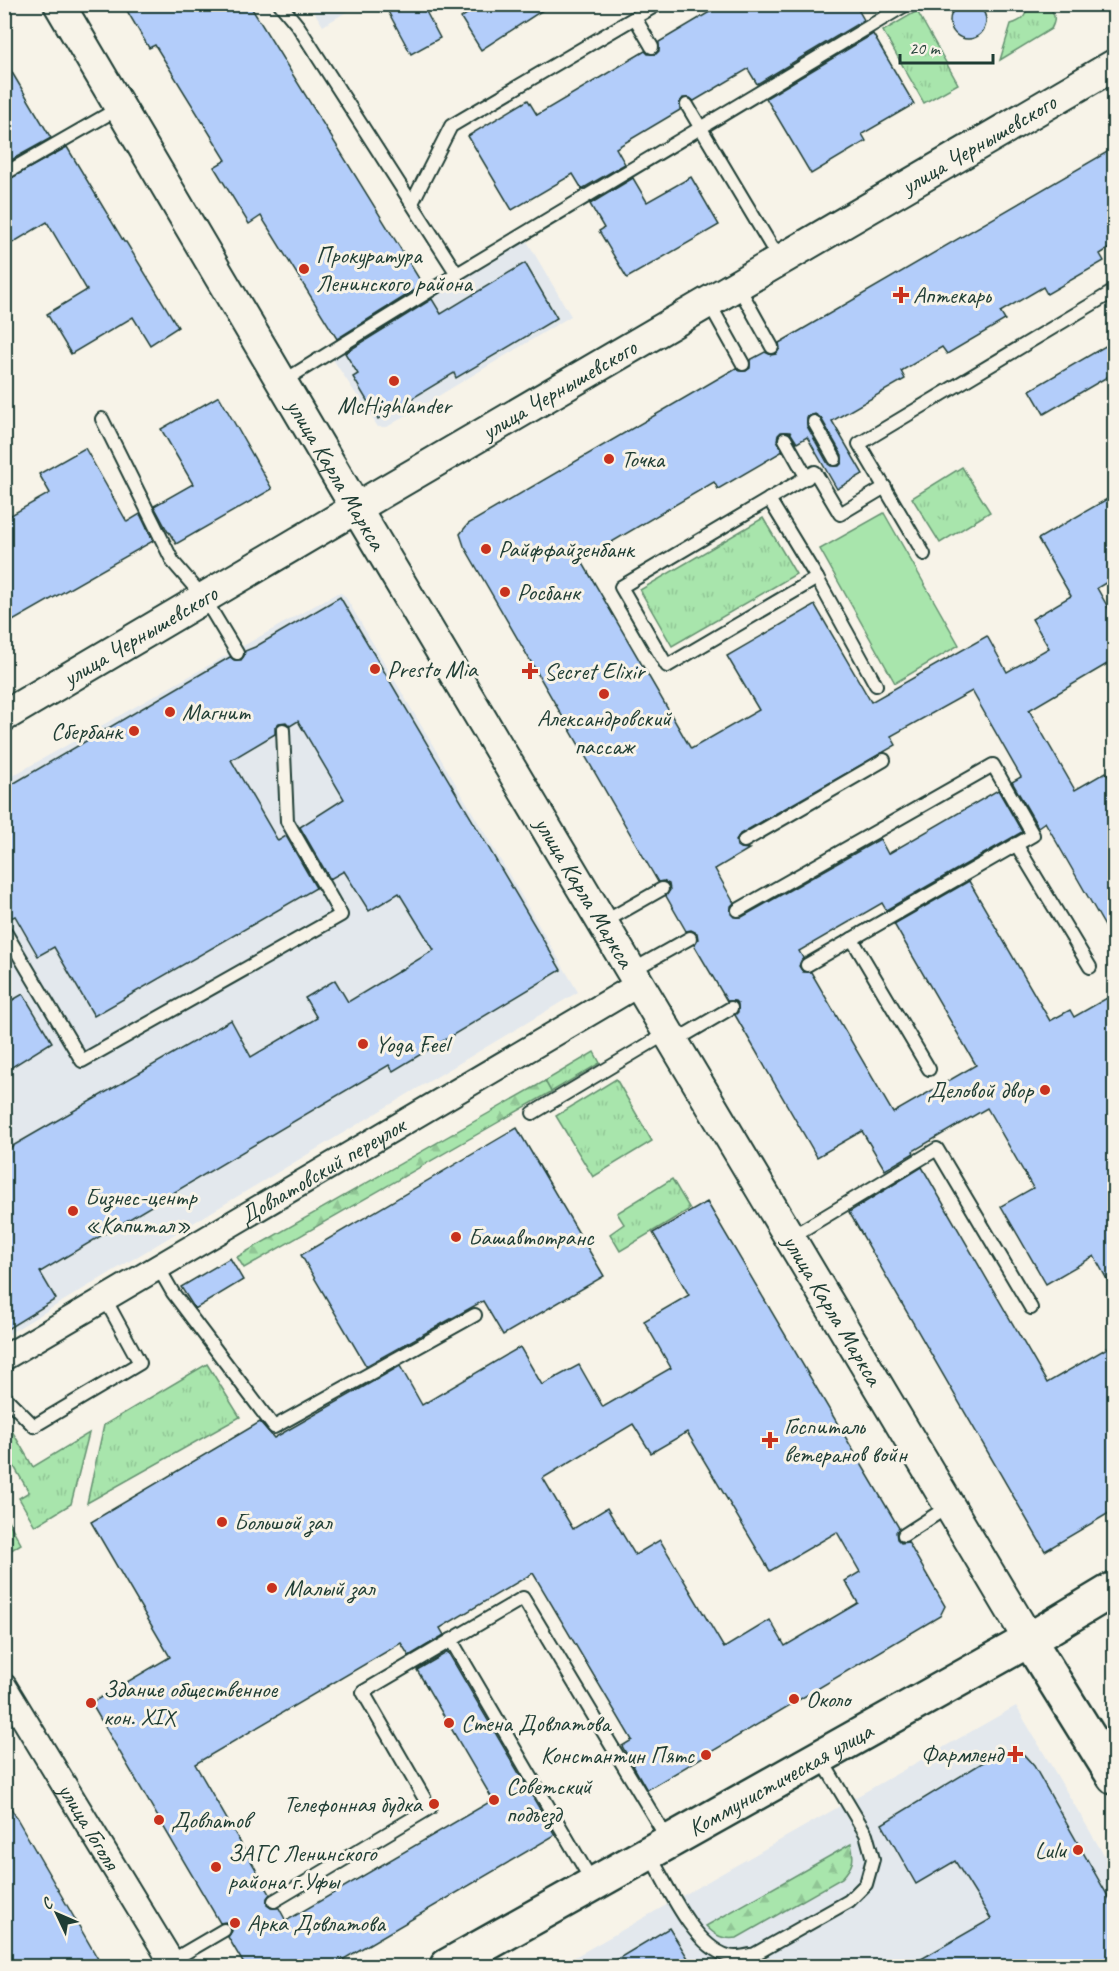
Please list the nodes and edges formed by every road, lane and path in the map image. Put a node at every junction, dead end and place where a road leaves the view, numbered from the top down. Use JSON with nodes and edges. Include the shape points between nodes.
{"nodes":[{"id":1,"x":59,"y":4,"type":"edge"},
{"id":2,"x":280,"y":4,"type":"edge"},
{"id":3,"x":658,"y":4,"type":"edge"},
{"id":4,"x":907,"y":4,"type":"edge"},
{"id":5,"x":635,"y":18,"type":"junction"},
{"id":6,"x":652,"y":46,"type":"dead end"},
{"id":7,"x":1114,"y":65,"type":"edge"},
{"id":8,"x":687,"y":105,"type":"dead end"},
{"id":9,"x":120,"y":107,"type":"junction"},
{"id":10,"x":700,"y":129,"type":"junction"},
{"id":11,"x":4,"y":174,"type":"edge"},
{"id":12,"x":412,"y":203,"type":"junction"},
{"id":13,"x":780,"y":260,"type":"junction"},
{"id":14,"x":457,"y":274,"type":"junction"},
{"id":15,"x":738,"y":285,"type":"junction"},
{"id":16,"x":1114,"y":291,"type":"edge"},
{"id":17,"x":708,"y":302,"type":"junction"},
{"id":18,"x":772,"y":347,"type":"dead end"},
{"id":19,"x":743,"y":364,"type":"dead end"},
{"id":20,"x":282,"y":382,"type":"junction"},
{"id":21,"x":102,"y":419,"type":"dead end"},
{"id":22,"x":814,"y":423,"type":"dead end"},
{"id":23,"x":785,"y":439,"type":"dead end"},
{"id":24,"x":835,"y":459,"type":"dead end"},
{"id":25,"x":807,"y":478,"type":"junction"},
{"id":26,"x":885,"y":487,"type":"junction"},
{"id":27,"x":769,"y":500,"type":"junction"},
{"id":28,"x":356,"y":508,"type":"junction"},
{"id":29,"x":924,"y":554,"type":"dead end"},
{"id":30,"x":817,"y":578,"type":"junction"},
{"id":31,"x":204,"y":598,"type":"junction"},
{"id":32,"x":237,"y":653,"type":"dead end"},
{"id":33,"x":876,"y":685,"type":"dead end"},
{"id":34,"x":4,"y":716,"type":"edge"},
{"id":35,"x":283,"y":730,"type":"dead end"},
{"id":36,"x":884,"y":760,"type":"dead end"},
{"id":37,"x":744,"y":841,"type":"dead end"},
{"id":38,"x":1016,"y":844,"type":"junction"},
{"id":39,"x":662,"y":889,"type":"dead end"},
{"id":40,"x":738,"y":910,"type":"dead end"},
{"id":41,"x":603,"y":923,"type":"junction"},
{"id":42,"x":4,"y":930,"type":"edge"},
{"id":43,"x":690,"y":938,"type":"dead end"},
{"id":44,"x":852,"y":939,"type":"junction"},
{"id":45,"x":807,"y":965,"type":"dead end"},
{"id":46,"x":1090,"y":968,"type":"dead end"},
{"id":47,"x":635,"y":978,"type":"junction"},
{"id":48,"x":731,"y":1008,"type":"dead end"},
{"id":49,"x":671,"y":1037,"type":"junction"},
{"id":50,"x":929,"y":1069,"type":"dead end"},
{"id":51,"x":533,"y":1113,"type":"dead end"},
{"id":52,"x":790,"y":1238,"type":"junction"},
{"id":53,"x":158,"y":1267,"type":"junction"},
{"id":54,"x":105,"y":1299,"type":"junction"},
{"id":55,"x":1031,"y":1308,"type":"dead end"},
{"id":56,"x":475,"y":1315,"type":"dead end"},
{"id":57,"x":4,"y":1358,"type":"edge"},
{"id":58,"x":4,"y":1396,"type":"edge"},
{"id":59,"x":949,"y":1506,"type":"junction"},
{"id":60,"x":904,"y":1536,"type":"dead end"},
{"id":61,"x":1114,"y":1589,"type":"edge"},
{"id":62,"x":451,"y":1640,"type":"junction"},
{"id":63,"x":1029,"y":1640,"type":"junction"},
{"id":64,"x":8,"y":1700,"type":"edge"},
{"id":65,"x":820,"y":1757,"type":"junction"},
{"id":66,"x":1114,"y":1777,"type":"edge"},
{"id":67,"x":659,"y":1847,"type":"junction"},
{"id":68,"x":594,"y":1884,"type":"junction"},
{"id":69,"x":274,"y":1901,"type":"dead end"},
{"id":70,"x":224,"y":1930,"type":"dead end"},
{"id":71,"x":172,"y":1964,"type":"edge"},
{"id":72,"x":447,"y":1966,"type":"edge"}],
"edges":[{"from":1,"to":9,"type":"street","name":"улица Карла Маркса"},
{"from":2,"to":12,"type":"lane"},
{"from":3,"to":5,"type":"lane"},
{"from":4,"to":10,"type":"lane"},
{"from":5,"to":6,"type":"lane"},
{"from":5,"to":12,"type":"lane","via":[[451,126]]},
{"from":7,"to":13,"type":"street","name":"улица Чернышевского"},
{"from":8,"to":10,"type":"lane"},
{"from":9,"to":11,"type":"lane"},
{"from":9,"to":20,"type":"street","name":"улица Карла Маркса"},
{"from":10,"to":13,"type":"lane"},
{"from":10,"to":14,"type":"lane"},
{"from":12,"to":14,"type":"lane"},
{"from":13,"to":15,"type":"street","name":"улица Чернышевского"},
{"from":14,"to":20,"type":"lane"},
{"from":15,"to":17,"type":"street","name":"улица Чернышевского"},
{"from":15,"to":18,"type":"lane"},
{"from":16,"to":26,"type":"lane","via":[[859,444]]},
{"from":17,"to":19,"type":"lane"},
{"from":17,"to":28,"type":"street","name":"улица Чернышевского"},
{"from":20,"to":28,"type":"street","name":"улица Карла Маркса"},
{"from":21,"to":31,"type":"lane","via":[[174,562]]},
{"from":22,"to":24,"type":"lane"},
{"from":23,"to":25,"type":"lane"},
{"from":25,"to":26,"type":"lane","via":[[815,472],[840,514]]},
{"from":25,"to":27,"type":"lane"},
{"from":26,"to":29,"type":"lane"},
{"from":27,"to":30,"type":"lane"},
{"from":27,"to":30,"type":"lane","via":[[621,587],[667,666]]},
{"from":28,"to":31,"type":"street","name":"улица Чернышевского"},
{"from":28,"to":41,"type":"street","name":"улица Карла Маркса"},
{"from":30,"to":33,"type":"lane"},
{"from":31,"to":32,"type":"lane"},
{"from":31,"to":34,"type":"street","name":"улица Чернышевского"},
{"from":35,"to":42,"type":"lane","via":[[287,821],[341,915],[82,1061]]},
{"from":36,"to":37,"type":"lane"},
{"from":38,"to":40,"type":"lane","via":[[1033,835],[993,765]]},
{"from":38,"to":44,"type":"lane"},
{"from":38,"to":46,"type":"lane"},
{"from":39,"to":41,"type":"lane"},
{"from":41,"to":47,"type":"street","name":"улица Карла Маркса"},
{"from":43,"to":47,"type":"lane"},
{"from":44,"to":45,"type":"lane"},
{"from":44,"to":50,"type":"lane"},
{"from":47,"to":49,"type":"street","name":"улица Карла Маркса"},
{"from":47,"to":53,"type":"street","name":"Довлатовский переулок"},
{"from":48,"to":49,"type":"lane"},
{"from":49,"to":51,"type":"lane"},
{"from":49,"to":52,"type":"street","name":"улица Карла Маркса"},
{"from":52,"to":55,"type":"lane","via":[[937,1149]]},
{"from":52,"to":59,"type":"street","name":"улица Карла Маркса"},
{"from":53,"to":54,"type":"street","name":"Довлатовский переулок"},
{"from":53,"to":56,"type":"lane","via":[[173,1293],[274,1427]]},
{"from":54,"to":57,"type":"street","name":"Довлатовский переулок"},
{"from":54,"to":58,"type":"lane","via":[[140,1363],[34,1426]]},
{"from":59,"to":60,"type":"lane"},
{"from":59,"to":63,"type":"street","name":"улица Карла Маркса"},
{"from":61,"to":63,"type":"main road","name":"Коммунистическая улица"},
{"from":62,"to":67,"type":"lane","via":[[523,1598]]},
{"from":62,"to":68,"type":"lane"},
{"from":62,"to":69,"type":"lane","via":[[363,1692],[430,1808]]},
{"from":63,"to":65,"type":"main road","name":"Коммунистическая улица"},
{"from":63,"to":66,"type":"main road","name":"улица Карла Маркса"},
{"from":64,"to":71,"type":"street","name":"улица Гоголя"},
{"from":65,"to":67,"type":"main road","name":"Коммунистическая улица"},
{"from":65,"to":67,"type":"lane","via":[[866,1834],[873,1859],[866,1884],[849,1901],[755,1954],[728,1956],[712,1948],[694,1931]]},
{"from":67,"to":68,"type":"main road","name":"Коммунистическая улица"},
{"from":68,"to":72,"type":"main road","name":"Коммунистическая улица"},
{"from":70,"to":71,"type":"lane"}]}
